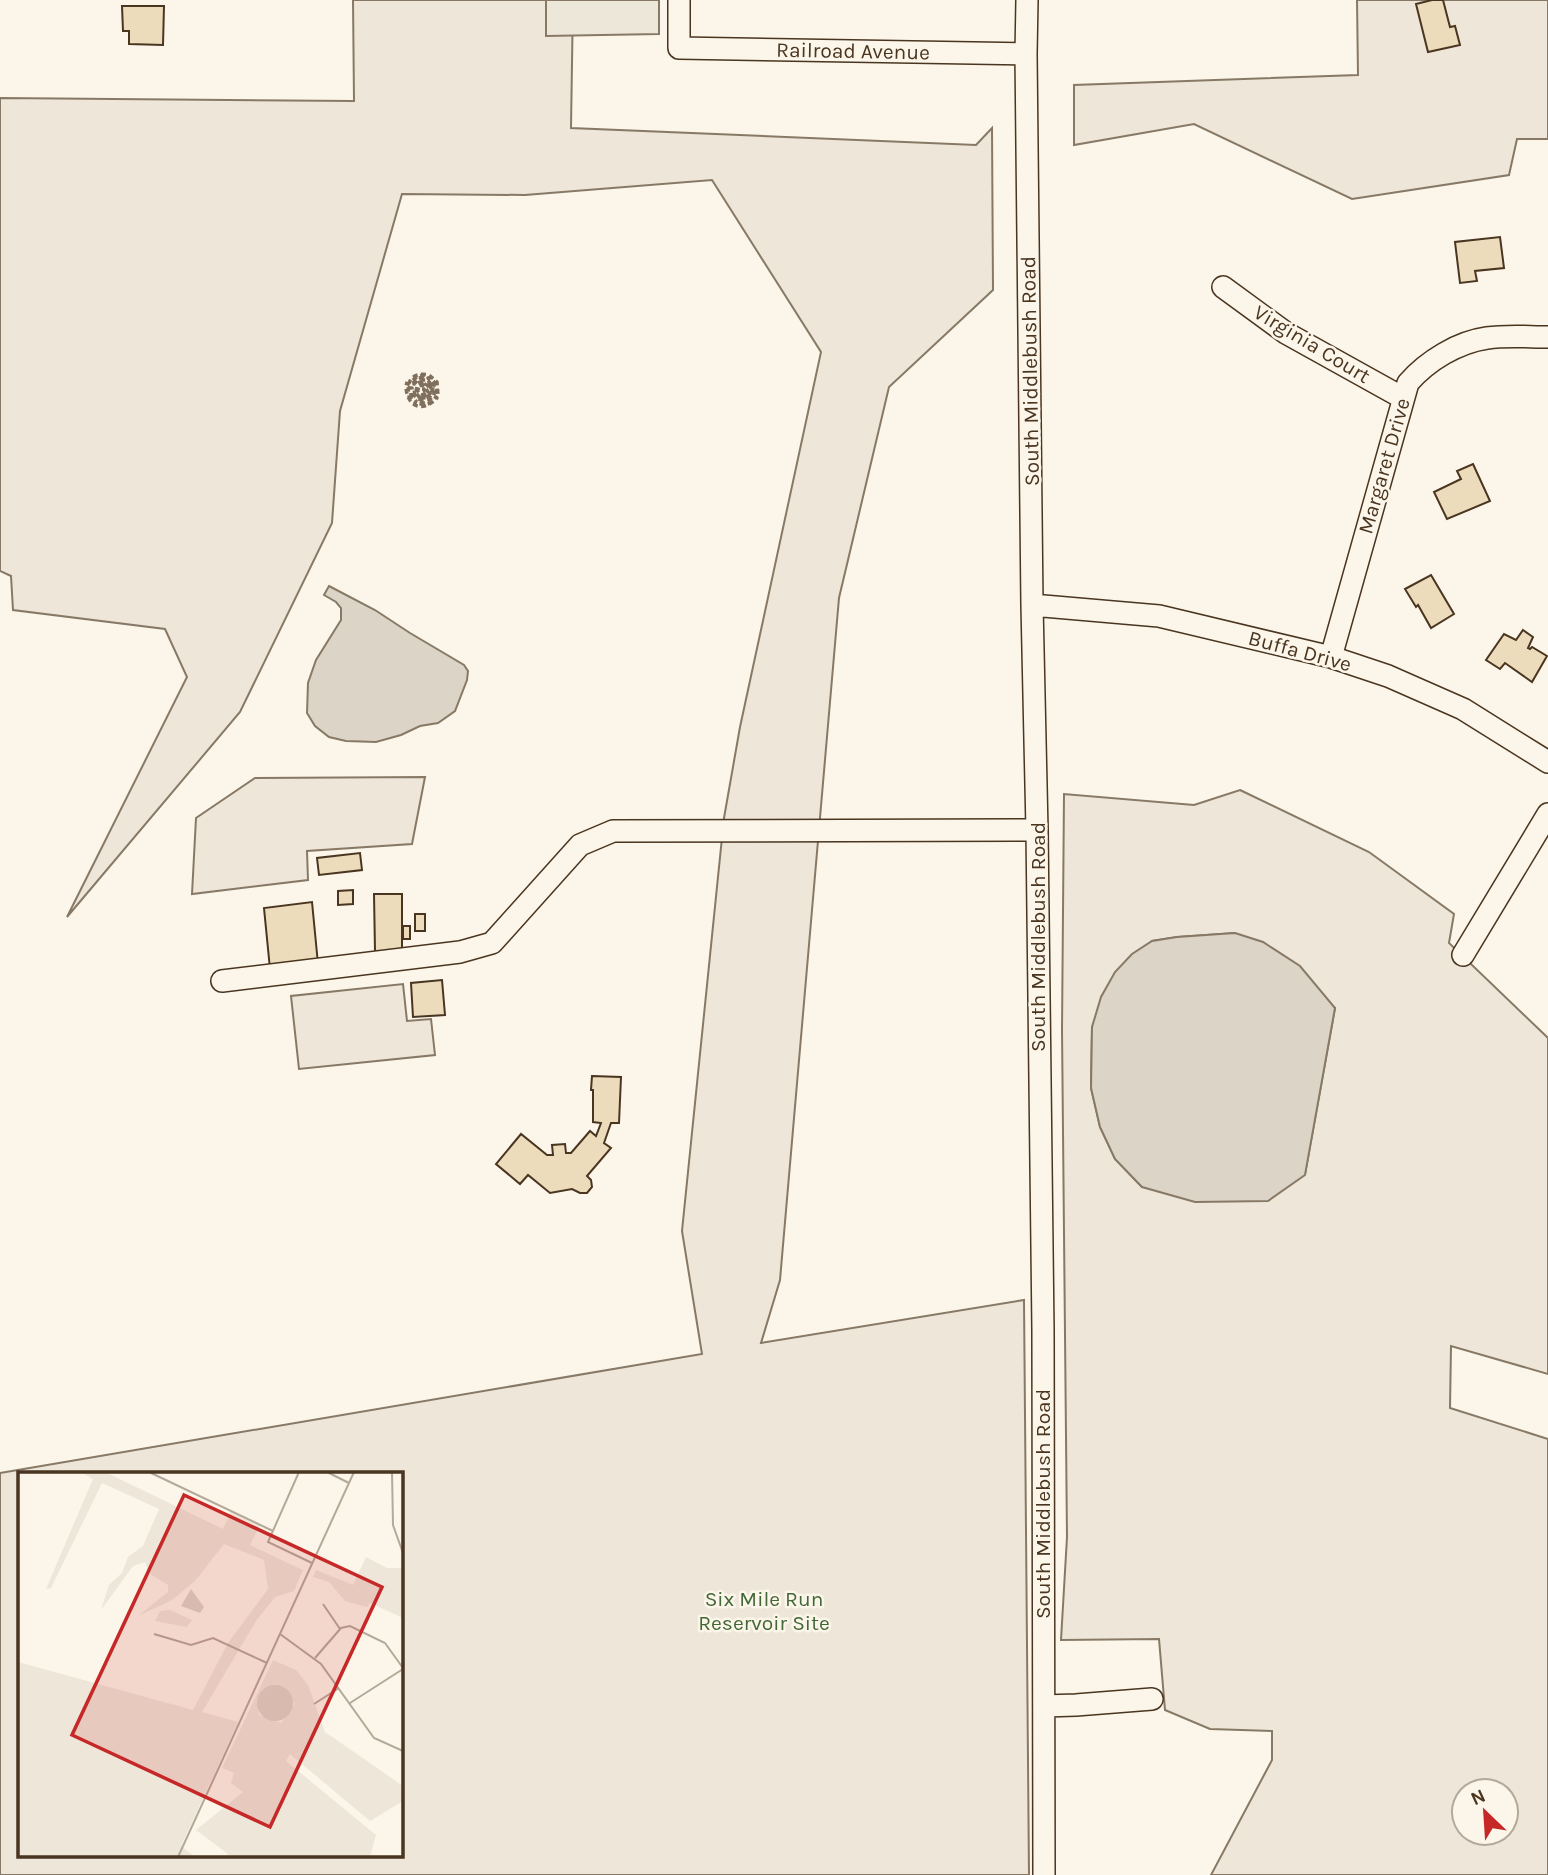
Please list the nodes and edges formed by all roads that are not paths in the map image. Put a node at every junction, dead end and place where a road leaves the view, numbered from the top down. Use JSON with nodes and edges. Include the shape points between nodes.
{"nodes":[{"id":1,"x":679,"y":0,"type":"edge"},
{"id":2,"x":1027,"y":0,"type":"edge"},
{"id":3,"x":1026,"y":54,"type":"junction"},
{"id":4,"x":1223,"y":287,"type":"dead end"},
{"id":5,"x":1548,"y":337,"type":"edge"},
{"id":6,"x":1403,"y":397,"type":"junction"},
{"id":7,"x":1032,"y":605,"type":"junction"},
{"id":8,"x":1331,"y":657,"type":"junction"},
{"id":9,"x":1548,"y":762,"type":"edge"},
{"id":10,"x":1548,"y":814,"type":"edge"},
{"id":11,"x":1038,"y":830,"type":"junction"},
{"id":12,"x":1463,"y":955,"type":"dead end"},
{"id":13,"x":222,"y":981,"type":"dead end"},
{"id":14,"x":1152,"y":1699,"type":"dead end"},
{"id":15,"x":1044,"y":1706,"type":"junction"},
{"id":16,"x":1044,"y":1875,"type":"edge"}],
"edges":[{"from":1,"to":3,"type":"street","name":"Railroad Avenue","via":[[679,48]]},
{"from":2,"to":3,"type":"street","name":"South Middlebush Road"},
{"from":3,"to":7,"type":"street","name":"South Middlebush Road"},
{"from":4,"to":6,"type":"street","name":"Virginia Court","via":[[1286,333]]},
{"from":5,"to":6,"type":"street","name":"Margaret Drive","via":[[1488,338],[1461,344],[1419,370]]},
{"from":6,"to":8,"type":"street","name":"Margaret Drive"},
{"from":7,"to":8,"type":"street","name":"Buffa Drive","via":[[1159,616]]},
{"from":7,"to":11,"type":"street","name":"South Middlebush Road"},
{"from":8,"to":9,"type":"street","name":"Buffa Drive","via":[[1463,709]]},
{"from":10,"to":12,"type":"street"},
{"from":11,"to":13,"type":"street","via":[[613,831],[580,845],[492,943],[460,952]]},
{"from":11,"to":15,"type":"street","name":"South Middlebush Road"},
{"from":14,"to":15,"type":"street"},
{"from":15,"to":16,"type":"street","name":"South Middlebush Road"}]}
